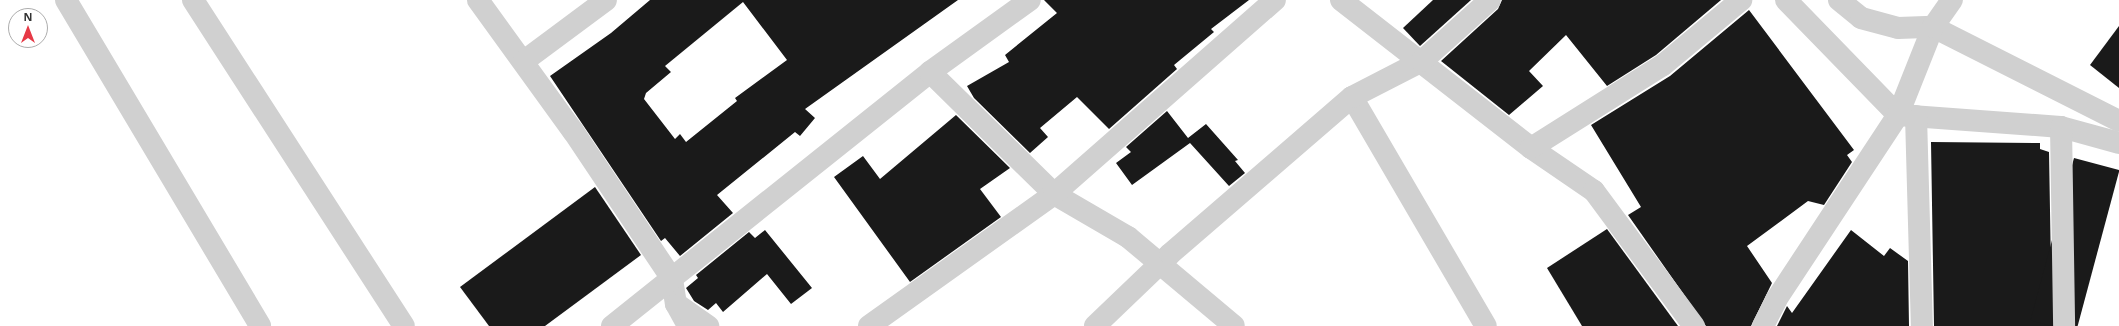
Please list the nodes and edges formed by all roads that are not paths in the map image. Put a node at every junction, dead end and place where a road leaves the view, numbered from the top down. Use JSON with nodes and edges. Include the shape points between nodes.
{"nodes":[{"id":1,"x":66,"y":0,"type":"edge"},
{"id":2,"x":193,"y":0,"type":"edge"},
{"id":3,"x":478,"y":0,"type":"edge"},
{"id":4,"x":606,"y":0,"type":"edge"},
{"id":5,"x":1030,"y":0,"type":"edge"},
{"id":6,"x":1275,"y":0,"type":"edge"},
{"id":7,"x":1341,"y":0,"type":"edge"},
{"id":8,"x":1490,"y":0,"type":"edge"},
{"id":9,"x":1741,"y":0,"type":"edge"},
{"id":10,"x":1786,"y":0,"type":"edge"},
{"id":11,"x":1839,"y":0,"type":"edge"},
{"id":12,"x":1952,"y":0,"type":"edge"},
{"id":13,"x":1933,"y":27,"type":"junction"},
{"id":14,"x":524,"y":61,"type":"junction"},
{"id":15,"x":1422,"y":61,"type":"junction"},
{"id":16,"x":930,"y":72,"type":"junction"},
{"id":17,"x":1352,"y":96,"type":"junction"},
{"id":18,"x":1907,"y":116,"type":"junction"},
{"id":19,"x":2119,"y":121,"type":"edge"},
{"id":20,"x":2061,"y":127,"type":"junction"},
{"id":21,"x":2119,"y":143,"type":"edge"},
{"id":22,"x":1531,"y":148,"type":"junction"},
{"id":23,"x":1054,"y":194,"type":"junction"},
{"id":24,"x":1159,"y":265,"type":"junction"},
{"id":25,"x":672,"y":279,"type":"junction"},
{"id":26,"x":676,"y":304,"type":"junction"},
{"id":27,"x":260,"y":326,"type":"edge"},
{"id":28,"x":404,"y":326,"type":"edge"},
{"id":29,"x":612,"y":326,"type":"edge"},
{"id":30,"x":688,"y":326,"type":"edge"},
{"id":31,"x":708,"y":326,"type":"edge"},
{"id":32,"x":869,"y":326,"type":"edge"},
{"id":33,"x":1095,"y":326,"type":"edge"},
{"id":34,"x":1234,"y":326,"type":"edge"},
{"id":35,"x":1486,"y":326,"type":"edge"},
{"id":36,"x":1694,"y":326,"type":"edge"},
{"id":37,"x":1763,"y":326,"type":"edge"},
{"id":38,"x":1922,"y":326,"type":"edge"},
{"id":39,"x":2064,"y":326,"type":"edge"}],
"edges":[{"from":1,"to":27,"type":"street"},
{"from":2,"to":28,"type":"street"},
{"from":3,"to":14,"type":"street"},
{"from":4,"to":14,"type":"street"},
{"from":5,"to":16,"type":"street"},
{"from":6,"to":23,"type":"street"},
{"from":7,"to":15,"type":"street"},
{"from":8,"to":15,"type":"street"},
{"from":9,"to":22,"type":"street","via":[[1663,65]]},
{"from":10,"to":18,"type":"street"},
{"from":11,"to":13,"type":"street","via":[[1861,18],[1898,28]]},
{"from":12,"to":13,"type":"street"},
{"from":13,"to":18,"type":"street"},
{"from":13,"to":19,"type":"street"},
{"from":14,"to":25,"type":"street"},
{"from":15,"to":17,"type":"street"},
{"from":15,"to":22,"type":"street"},
{"from":16,"to":23,"type":"street"},
{"from":16,"to":25,"type":"street"},
{"from":17,"to":24,"type":"street"},
{"from":17,"to":35,"type":"street"},
{"from":18,"to":20,"type":"street"},
{"from":18,"to":37,"type":"street","via":[[1776,300]]},
{"from":18,"to":38,"type":"street"},
{"from":20,"to":21,"type":"street"},
{"from":20,"to":39,"type":"street"},
{"from":22,"to":36,"type":"street","via":[[1594,191]]},
{"from":23,"to":24,"type":"street","via":[[1128,237]]},
{"from":23,"to":32,"type":"street"},
{"from":24,"to":33,"type":"street"},
{"from":24,"to":34,"type":"street"},
{"from":25,"to":26,"type":"street"},
{"from":25,"to":29,"type":"street"},
{"from":26,"to":30,"type":"street"},
{"from":26,"to":31,"type":"street"}]}
